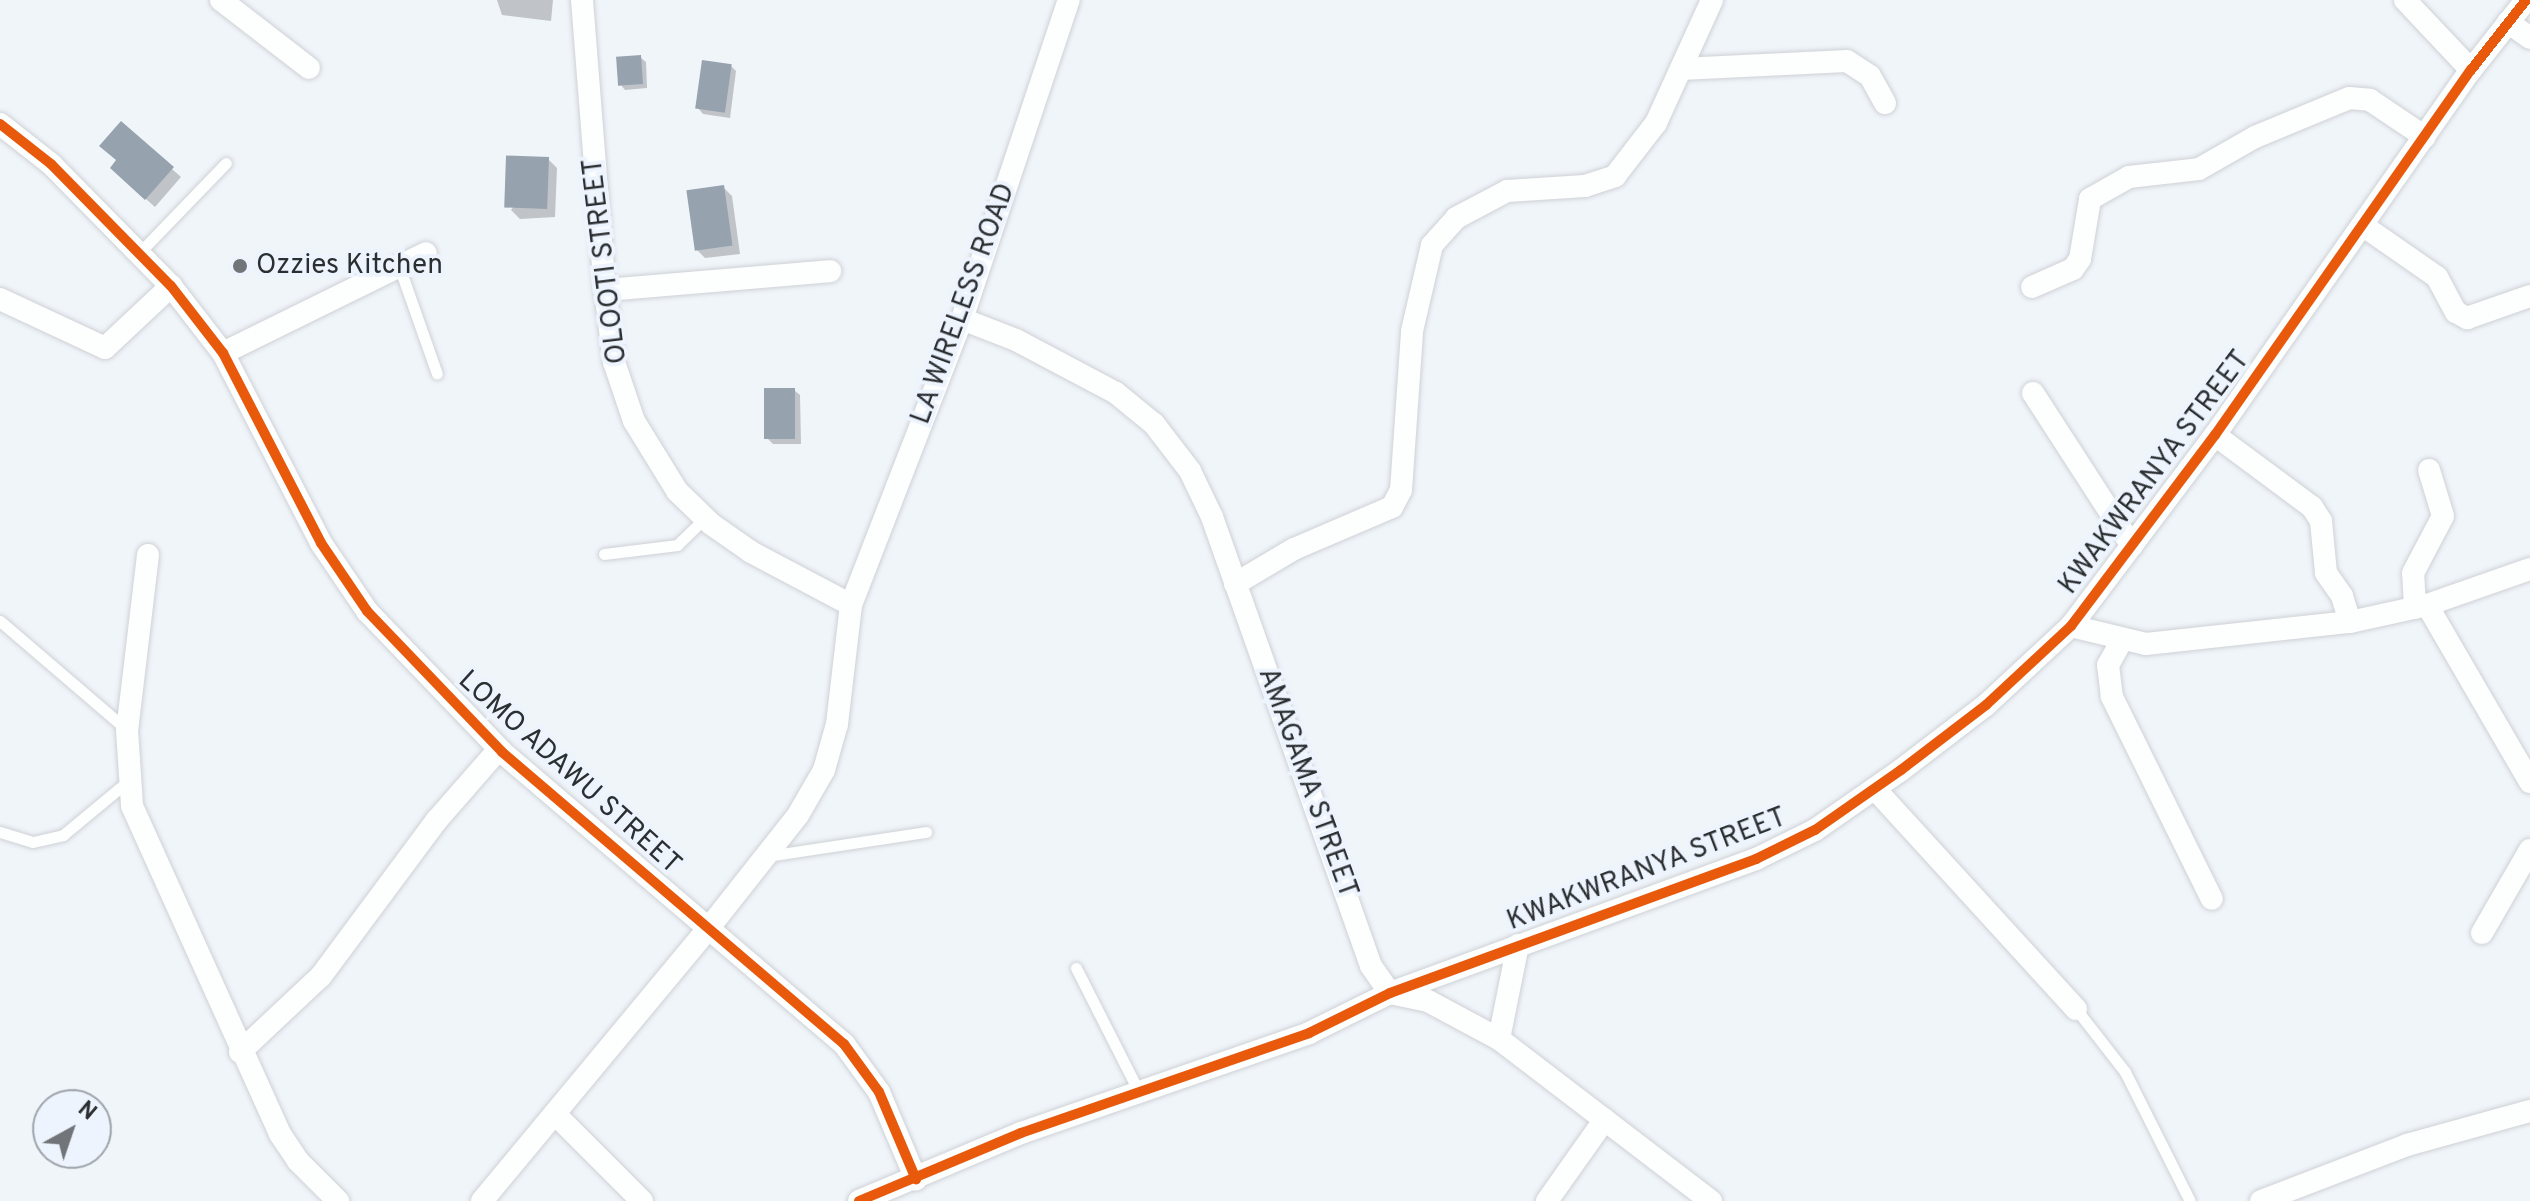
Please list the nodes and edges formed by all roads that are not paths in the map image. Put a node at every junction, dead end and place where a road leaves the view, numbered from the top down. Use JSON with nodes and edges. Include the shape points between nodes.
{"nodes":[{"id":1,"x":221,"y":0,"type":"edge"},
{"id":2,"x":582,"y":0,"type":"edge"},
{"id":3,"x":1069,"y":0,"type":"edge"},
{"id":4,"x":1712,"y":0,"type":"edge"},
{"id":5,"x":2405,"y":0,"type":"edge"},
{"id":6,"x":2516,"y":9,"type":"edge"},
{"id":7,"x":2530,"y":38,"type":"edge"},
{"id":8,"x":309,"y":68,"type":"dead end"},
{"id":9,"x":1681,"y":69,"type":"junction"},
{"id":10,"x":2471,"y":70,"type":"junction"},
{"id":11,"x":1885,"y":103,"type":"dead end"},
{"id":12,"x":0,"y":124,"type":"edge"},
{"id":13,"x":2425,"y":137,"type":"junction"},
{"id":14,"x":226,"y":163,"type":"dead end"},
{"id":15,"x":2365,"y":227,"type":"junction"},
{"id":16,"x":139,"y":253,"type":"junction"},
{"id":17,"x":426,"y":253,"type":"dead end"},
{"id":18,"x":399,"y":266,"type":"junction"},
{"id":19,"x":830,"y":271,"type":"dead end"},
{"id":20,"x":171,"y":286,"type":"junction"},
{"id":21,"x":2032,"y":287,"type":"dead end"},
{"id":22,"x":605,"y":290,"type":"junction"},
{"id":23,"x":2530,"y":296,"type":"edge"},
{"id":24,"x":0,"y":299,"type":"edge"},
{"id":25,"x":962,"y":319,"type":"junction"},
{"id":26,"x":223,"y":353,"type":"junction"},
{"id":27,"x":437,"y":374,"type":"dead end"},
{"id":28,"x":2033,"y":393,"type":"dead end"},
{"id":29,"x":2215,"y":435,"type":"junction"},
{"id":30,"x":2429,"y":470,"type":"dead end"},
{"id":31,"x":705,"y":518,"type":"junction"},
{"id":32,"x":2132,"y":546,"type":"junction"},
{"id":33,"x":604,"y":554,"type":"dead end"},
{"id":34,"x":148,"y":555,"type":"dead end"},
{"id":35,"x":2530,"y":569,"type":"edge"},
{"id":36,"x":1235,"y":584,"type":"junction"},
{"id":37,"x":851,"y":605,"type":"junction"},
{"id":38,"x":2421,"y":607,"type":"junction"},
{"id":39,"x":0,"y":621,"type":"edge"},
{"id":40,"x":2350,"y":622,"type":"junction"},
{"id":41,"x":2071,"y":626,"type":"junction"},
{"id":42,"x":2122,"y":640,"type":"junction"},
{"id":43,"x":127,"y":730,"type":"junction"},
{"id":44,"x":499,"y":749,"type":"junction"},
{"id":45,"x":127,"y":782,"type":"junction"},
{"id":46,"x":2530,"y":782,"type":"edge"},
{"id":47,"x":1875,"y":789,"type":"junction"},
{"id":48,"x":0,"y":832,"type":"edge"},
{"id":49,"x":926,"y":832,"type":"dead end"},
{"id":50,"x":2530,"y":850,"type":"edge"},
{"id":51,"x":766,"y":856,"type":"junction"},
{"id":52,"x":2212,"y":899,"type":"dead end"},
{"id":53,"x":708,"y":929,"type":"junction"},
{"id":54,"x":2482,"y":933,"type":"dead end"},
{"id":55,"x":1518,"y":945,"type":"junction"},
{"id":56,"x":1076,"y":968,"type":"dead end"},
{"id":57,"x":1390,"y":993,"type":"junction"},
{"id":58,"x":2076,"y":1009,"type":"joint"},
{"id":59,"x":1499,"y":1039,"type":"junction"},
{"id":60,"x":240,"y":1052,"type":"junction"},
{"id":61,"x":1138,"y":1090,"type":"junction"},
{"id":62,"x":2530,"y":1111,"type":"edge"},
{"id":63,"x":555,"y":1114,"type":"junction"},
{"id":64,"x":1605,"y":1119,"type":"junction"},
{"id":65,"x":916,"y":1179,"type":"junction"},
{"id":66,"x":338,"y":1201,"type":"edge"},
{"id":67,"x":482,"y":1201,"type":"edge"},
{"id":68,"x":642,"y":1201,"type":"edge"},
{"id":69,"x":859,"y":1201,"type":"edge"},
{"id":70,"x":1547,"y":1201,"type":"edge"},
{"id":71,"x":1711,"y":1201,"type":"edge"},
{"id":72,"x":2190,"y":1201,"type":"edge"},
{"id":73,"x":2261,"y":1201,"type":"edge"}],
"edges":[{"from":1,"to":8,"type":"street"},
{"from":2,"to":22,"type":"street","name":"OLOOTI STREET"},
{"from":3,"to":25,"type":"street","name":"LA WIRELESS ROAD"},
{"from":4,"to":9,"type":"street"},
{"from":5,"to":10,"type":"street"},
{"from":6,"to":7,"type":"street"},
{"from":6,"to":10,"type":"street","name":"KWAKWRANYA STREET"},
{"from":9,"to":11,"type":"street","via":[[1847,61],[1876,83]]},
{"from":9,"to":36,"type":"street","via":[[1656,123],[1615,176],[1585,186],[1507,191],[1443,229],[1423,269],[1412,331],[1399,498],[1381,515],[1294,549]]},
{"from":10,"to":13,"type":"street","name":"KWAKWRANYA STREET"},
{"from":12,"to":16,"type":"street","name":"LOMO ADAWU STREET","via":[[51,164]]},
{"from":13,"to":15,"type":"street","name":"KWAKWRANYA STREET"},
{"from":13,"to":21,"type":"street","via":[[2370,100],[2349,98],[2255,137],[2199,169],[2129,177],[2090,199],[2080,259],[2073,269]]},
{"from":14,"to":16,"type":"lane"},
{"from":15,"to":23,"type":"street","via":[[2437,277],[2456,312],[2467,318]]},
{"from":15,"to":29,"type":"street","name":"KWAKWRANYA STREET"},
{"from":16,"to":20,"type":"street","name":"LOMO ADAWU STREET"},
{"from":17,"to":18,"type":"street"},
{"from":18,"to":26,"type":"street"},
{"from":18,"to":27,"type":"lane"},
{"from":19,"to":22,"type":"street"},
{"from":20,"to":24,"type":"street","via":[[105,348]]},
{"from":20,"to":26,"type":"street","name":"LOMO ADAWU STREET"},
{"from":22,"to":31,"type":"street","name":"OLOOTI STREET","via":[[614,362],[634,421],[677,491]]},
{"from":25,"to":36,"type":"street","name":"AMAGAMA STREET","via":[[1081,371],[1154,424],[1190,471]]},
{"from":25,"to":37,"type":"street","name":"LA WIRELESS ROAD"},
{"from":26,"to":44,"type":"street","name":"LOMO ADAWU STREET","via":[[321,543],[367,611]]},
{"from":28,"to":32,"type":"street"},
{"from":29,"to":32,"type":"street","name":"KWAKWRANYA STREET"},
{"from":29,"to":40,"type":"street","via":[[2312,507],[2321,521],[2326,573],[2342,596]]},
{"from":30,"to":38,"type":"street","via":[[2443,516],[2413,573]]},
{"from":31,"to":33,"type":"lane","via":[[677,545]]},
{"from":31,"to":37,"type":"street","name":"OLOOTI STREET","via":[[751,552]]},
{"from":32,"to":41,"type":"street","name":"KWAKWRANYA STREET"},
{"from":34,"to":43,"type":"street"},
{"from":35,"to":38,"type":"street"},
{"from":36,"to":57,"type":"street","name":"AMAGAMA STREET","via":[[1371,966]]},
{"from":37,"to":51,"type":"street","name":"LA WIRELESS ROAD","via":[[837,724],[824,770]]},
{"from":38,"to":40,"type":"street"},
{"from":38,"to":46,"type":"street"},
{"from":39,"to":43,"type":"lane"},
{"from":40,"to":42,"type":"street","via":[[2179,641]]},
{"from":41,"to":42,"type":"street"},
{"from":41,"to":47,"type":"street","name":"KWAKWRANYA STREET","via":[[1986,705]]},
{"from":42,"to":52,"type":"street","via":[[2108,665],[2112,697]]},
{"from":43,"to":45,"type":"street"},
{"from":44,"to":53,"type":"street","name":"LOMO ADAWU STREET"},
{"from":44,"to":60,"type":"street","via":[[437,820],[321,976]]},
{"from":45,"to":48,"type":"lane","via":[[63,835],[33,842]]},
{"from":45,"to":60,"type":"street","via":[[132,806]]},
{"from":47,"to":55,"type":"street","name":"KWAKWRANYA STREET","via":[[1815,830],[1756,859]]},
{"from":47,"to":58,"type":"street"},
{"from":49,"to":51,"type":"lane"},
{"from":50,"to":54,"type":"street"},
{"from":51,"to":53,"type":"street","name":"LA WIRELESS ROAD"},
{"from":53,"to":63,"type":"street","name":"LA WIRELESS ROAD"},
{"from":53,"to":65,"type":"street","name":"LOMO ADAWU STREET","via":[[844,1044],[864,1068]]},
{"from":55,"to":57,"type":"street","name":"KWAKWRANYA STREET"},
{"from":55,"to":59,"type":"street"},
{"from":56,"to":61,"type":"lane"},
{"from":57,"to":59,"type":"street","via":[[1428,1001]]},
{"from":57,"to":61,"type":"street","name":"KWAKWRANYA STREET","via":[[1309,1033]]},
{"from":58,"to":72,"type":"lane","via":[[2125,1072]]},
{"from":59,"to":64,"type":"street"},
{"from":60,"to":66,"type":"street","via":[[298,1161]]},
{"from":61,"to":65,"type":"street","name":"KWAKWRANYA STREET","via":[[984,1147]]},
{"from":62,"to":73,"type":"street","via":[[2407,1145]]},
{"from":63,"to":67,"type":"street","name":"LA WIRELESS ROAD"},
{"from":63,"to":68,"type":"street"},
{"from":64,"to":70,"type":"street"},
{"from":64,"to":71,"type":"street"},
{"from":65,"to":69,"type":"street","name":"KWAKWRANYA STREET"}]}
